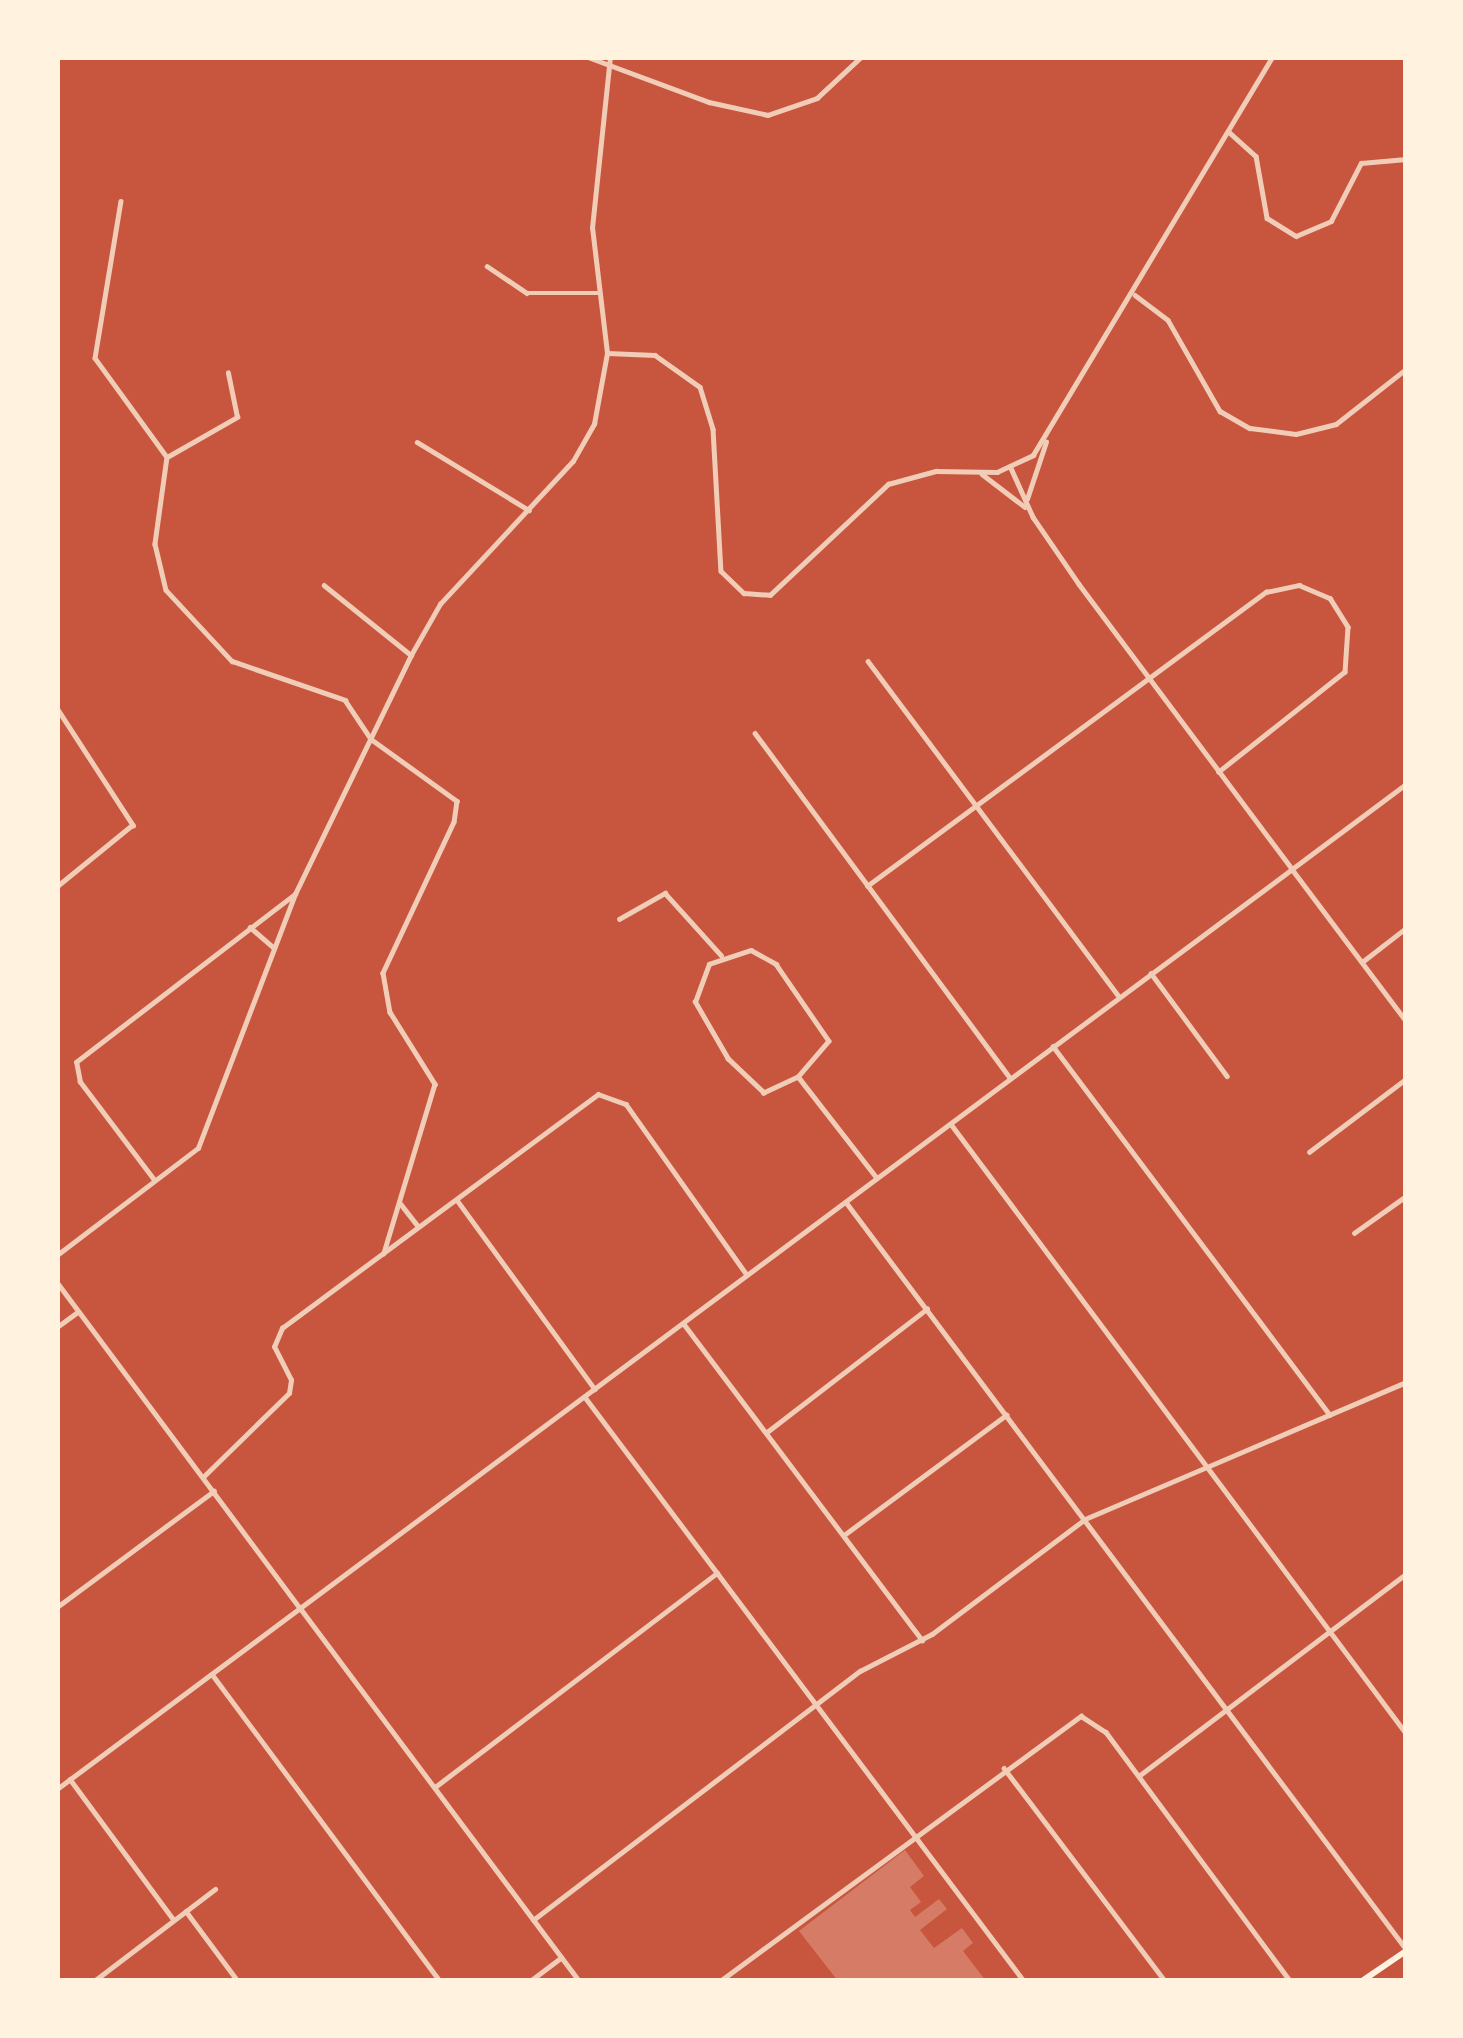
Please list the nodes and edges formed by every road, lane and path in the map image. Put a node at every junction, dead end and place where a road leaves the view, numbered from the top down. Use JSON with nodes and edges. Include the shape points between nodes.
{"nodes":[{"id":1,"x":588,"y":57,"type":"edge"},
{"id":2,"x":861,"y":57,"type":"edge"},
{"id":3,"x":1272,"y":57,"type":"edge"},
{"id":4,"x":609,"y":61,"type":"edge"},
{"id":5,"x":1229,"y":132,"type":"junction"},
{"id":6,"x":1406,"y":159,"type":"edge"},
{"id":7,"x":121,"y":201,"type":"dead end"},
{"id":8,"x":488,"y":266,"type":"dead end"},
{"id":9,"x":598,"y":292,"type":"junction"},
{"id":10,"x":1135,"y":295,"type":"junction"},
{"id":11,"x":607,"y":353,"type":"junction"},
{"id":12,"x":1406,"y":369,"type":"edge"},
{"id":13,"x":228,"y":373,"type":"dead end"},
{"id":14,"x":1047,"y":436,"type":"junction"},
{"id":15,"x":417,"y":442,"type":"dead end"},
{"id":16,"x":167,"y":457,"type":"junction"},
{"id":17,"x":1011,"y":468,"type":"junction"},
{"id":18,"x":980,"y":472,"type":"junction"},
{"id":19,"x":1026,"y":502,"type":"junction"},
{"id":20,"x":529,"y":509,"type":"junction"},
{"id":21,"x":1029,"y":511,"type":"junction"},
{"id":22,"x":324,"y":585,"type":"dead end"},
{"id":23,"x":411,"y":655,"type":"junction"},
{"id":24,"x":868,"y":661,"type":"dead end"},
{"id":25,"x":1148,"y":676,"type":"junction"},
{"id":26,"x":57,"y":709,"type":"edge"},
{"id":27,"x":754,"y":733,"type":"dead end"},
{"id":28,"x":371,"y":740,"type":"junction"},
{"id":29,"x":1219,"y":772,"type":"junction"},
{"id":30,"x":1406,"y":784,"type":"edge"},
{"id":31,"x":975,"y":806,"type":"junction"},
{"id":32,"x":1292,"y":869,"type":"junction"},
{"id":33,"x":57,"y":886,"type":"edge"},
{"id":34,"x":867,"y":886,"type":"junction"},
{"id":35,"x":295,"y":894,"type":"junction"},
{"id":36,"x":620,"y":919,"type":"dead end"},
{"id":37,"x":250,"y":927,"type":"junction"},
{"id":38,"x":1406,"y":928,"type":"edge"},
{"id":39,"x":275,"y":948,"type":"junction"},
{"id":40,"x":722,"y":955,"type":"junction"},
{"id":41,"x":1362,"y":962,"type":"junction"},
{"id":42,"x":1151,"y":973,"type":"junction"},
{"id":43,"x":1119,"y":997,"type":"junction"},
{"id":44,"x":1406,"y":1021,"type":"edge"},
{"id":45,"x":1053,"y":1046,"type":"junction"},
{"id":46,"x":1227,"y":1076,"type":"dead end"},
{"id":47,"x":798,"y":1077,"type":"junction"},
{"id":48,"x":1010,"y":1078,"type":"junction"},
{"id":49,"x":1406,"y":1079,"type":"edge"},
{"id":50,"x":950,"y":1124,"type":"junction"},
{"id":51,"x":1309,"y":1152,"type":"dead end"},
{"id":52,"x":878,"y":1178,"type":"junction"},
{"id":53,"x":155,"y":1183,"type":"junction"},
{"id":54,"x":1406,"y":1196,"type":"edge"},
{"id":55,"x":457,"y":1199,"type":"junction"},
{"id":56,"x":846,"y":1202,"type":"junction"},
{"id":57,"x":400,"y":1203,"type":"junction"},
{"id":58,"x":420,"y":1226,"type":"junction"},
{"id":59,"x":1354,"y":1233,"type":"dead end"},
{"id":60,"x":384,"y":1253,"type":"junction"},
{"id":61,"x":57,"y":1255,"type":"edge"},
{"id":62,"x":747,"y":1275,"type":"junction"},
{"id":63,"x":57,"y":1282,"type":"edge"},
{"id":64,"x":927,"y":1309,"type":"junction"},
{"id":65,"x":78,"y":1312,"type":"junction"},
{"id":66,"x":683,"y":1323,"type":"junction"},
{"id":67,"x":57,"y":1327,"type":"edge"},
{"id":68,"x":1406,"y":1382,"type":"edge"},
{"id":69,"x":595,"y":1389,"type":"junction"},
{"id":70,"x":585,"y":1396,"type":"junction"},
{"id":71,"x":1006,"y":1415,"type":"junction"},
{"id":72,"x":1330,"y":1415,"type":"junction"},
{"id":73,"x":766,"y":1432,"type":"junction"},
{"id":74,"x":1206,"y":1466,"type":"junction"},
{"id":75,"x":202,"y":1477,"type":"junction"},
{"id":76,"x":214,"y":1491,"type":"junction"},
{"id":77,"x":1085,"y":1519,"type":"junction"},
{"id":78,"x":844,"y":1535,"type":"junction"},
{"id":79,"x":717,"y":1573,"type":"junction"},
{"id":80,"x":1406,"y":1574,"type":"edge"},
{"id":81,"x":57,"y":1596,"type":"edge"},
{"id":82,"x":60,"y":1605,"type":"edge"},
{"id":83,"x":301,"y":1609,"type":"junction"},
{"id":84,"x":1330,"y":1631,"type":"junction"},
{"id":85,"x":922,"y":1640,"type":"junction"},
{"id":86,"x":212,"y":1674,"type":"junction"},
{"id":87,"x":817,"y":1705,"type":"junction"},
{"id":88,"x":1226,"y":1709,"type":"junction"},
{"id":89,"x":1406,"y":1732,"type":"edge"},
{"id":90,"x":1004,"y":1768,"type":"junction"},
{"id":91,"x":1140,"y":1775,"type":"junction"},
{"id":92,"x":70,"y":1780,"type":"junction"},
{"id":93,"x":434,"y":1787,"type":"junction"},
{"id":94,"x":57,"y":1789,"type":"edge"},
{"id":95,"x":914,"y":1837,"type":"junction"},
{"id":96,"x":215,"y":1889,"type":"dead end"},
{"id":97,"x":186,"y":1911,"type":"junction"},
{"id":98,"x":175,"y":1920,"type":"junction"},
{"id":99,"x":532,"y":1920,"type":"junction"},
{"id":100,"x":1406,"y":1950,"type":"edge"},
{"id":101,"x":561,"y":1958,"type":"junction"},
{"id":102,"x":94,"y":1981,"type":"edge"},
{"id":103,"x":238,"y":1981,"type":"edge"},
{"id":104,"x":440,"y":1981,"type":"edge"},
{"id":105,"x":530,"y":1981,"type":"edge"},
{"id":106,"x":579,"y":1981,"type":"edge"},
{"id":107,"x":720,"y":1981,"type":"edge"},
{"id":108,"x":1024,"y":1981,"type":"edge"},
{"id":109,"x":1165,"y":1981,"type":"edge"},
{"id":110,"x":1290,"y":1981,"type":"edge"},
{"id":111,"x":1362,"y":1981,"type":"edge"}],
"edges":[{"from":1,"to":4,"type":"street"},
{"from":2,"to":4,"type":"street","via":[[818,98],[768,115]]},
{"from":3,"to":5,"type":"street"},
{"from":4,"to":9,"type":"street","via":[[592,228]]},
{"from":5,"to":6,"type":"street","via":[[1256,156],[1267,218],[1295,236],[1331,221],[1361,163]]},
{"from":5,"to":10,"type":"street"},
{"from":7,"to":16,"type":"street","via":[[95,358]]},
{"from":8,"to":9,"type":"street","via":[[527,292]]},
{"from":9,"to":11,"type":"street"},
{"from":10,"to":12,"type":"street","via":[[1168,320],[1220,411],[1250,428],[1296,434],[1336,424]]},
{"from":10,"to":14,"type":"street"},
{"from":11,"to":18,"type":"street","via":[[655,355],[700,387],[713,429],[718,559],[727,581],[744,593],[778,591],[888,484],[921,472]]},
{"from":11,"to":20,"type":"street","via":[[601,406],[587,439]]},
{"from":13,"to":16,"type":"street","via":[[237,417]]},
{"from":14,"to":17,"type":"street"},
{"from":14,"to":19,"type":"street"},
{"from":15,"to":20,"type":"street"},
{"from":16,"to":28,"type":"street","via":[[155,561],[176,604],[232,661],[345,700]]},
{"from":17,"to":18,"type":"street"},
{"from":17,"to":19,"type":"street"},
{"from":18,"to":21,"type":"street"},
{"from":19,"to":21,"type":"street"},
{"from":20,"to":23,"type":"street","via":[[453,589]]},
{"from":21,"to":25,"type":"street"},
{"from":22,"to":23,"type":"street"},
{"from":23,"to":28,"type":"street"},
{"from":24,"to":31,"type":"street"},
{"from":25,"to":29,"type":"street"},
{"from":25,"to":29,"type":"street","via":[[1281,586],[1316,590],[1340,610],[1352,646],[1345,671]]},
{"from":25,"to":31,"type":"street"},
{"from":26,"to":33,"type":"street","via":[[133,825]]},
{"from":27,"to":34,"type":"street"},
{"from":28,"to":35,"type":"street"},
{"from":28,"to":57,"type":"street","via":[[444,785],[458,811],[383,974],[390,1012],[435,1084]]},
{"from":29,"to":32,"type":"street"},
{"from":30,"to":32,"type":"street"},
{"from":31,"to":34,"type":"street"},
{"from":31,"to":43,"type":"street"},
{"from":32,"to":41,"type":"street"},
{"from":32,"to":42,"type":"street"},
{"from":34,"to":48,"type":"street"},
{"from":35,"to":37,"type":"street"},
{"from":35,"to":39,"type":"street"},
{"from":36,"to":40,"type":"street","via":[[665,893]]},
{"from":37,"to":39,"type":"street"},
{"from":37,"to":53,"type":"street","via":[[76,1062],[80,1082]]},
{"from":38,"to":41,"type":"street"},
{"from":39,"to":53,"type":"street","via":[[205,1136]]},
{"from":40,"to":47,"type":"street","via":[[765,955],[826,1031],[827,1049]]},
{"from":40,"to":47,"type":"street","via":[[696,990],[704,1026],[754,1091]]},
{"from":41,"to":44,"type":"street"},
{"from":42,"to":43,"type":"street"},
{"from":42,"to":46,"type":"street"},
{"from":43,"to":45,"type":"street"},
{"from":45,"to":48,"type":"street"},
{"from":45,"to":72,"type":"street"},
{"from":47,"to":52,"type":"street"},
{"from":48,"to":50,"type":"street"},
{"from":49,"to":51,"type":"street"},
{"from":50,"to":52,"type":"street"},
{"from":50,"to":74,"type":"street"},
{"from":52,"to":56,"type":"street"},
{"from":53,"to":61,"type":"street"},
{"from":54,"to":59,"type":"street"},
{"from":55,"to":58,"type":"street"},
{"from":55,"to":62,"type":"street","via":[[607,1093],[626,1104]]},
{"from":55,"to":69,"type":"street"},
{"from":56,"to":62,"type":"street"},
{"from":56,"to":64,"type":"street"},
{"from":57,"to":58,"type":"street"},
{"from":57,"to":60,"type":"street"},
{"from":58,"to":60,"type":"street"},
{"from":60,"to":75,"type":"street","via":[[277,1334],[289,1393]]},
{"from":62,"to":66,"type":"street"},
{"from":63,"to":65,"type":"street"},
{"from":64,"to":71,"type":"street"},
{"from":64,"to":73,"type":"street"},
{"from":65,"to":67,"type":"street"},
{"from":65,"to":75,"type":"street"},
{"from":66,"to":69,"type":"street"},
{"from":66,"to":73,"type":"street"},
{"from":68,"to":72,"type":"street"},
{"from":69,"to":70,"type":"street"},
{"from":70,"to":79,"type":"street"},
{"from":70,"to":83,"type":"street"},
{"from":71,"to":77,"type":"street"},
{"from":71,"to":78,"type":"street"},
{"from":72,"to":74,"type":"street"},
{"from":73,"to":78,"type":"street"},
{"from":74,"to":77,"type":"street"},
{"from":74,"to":84,"type":"street"},
{"from":75,"to":76,"type":"street"},
{"from":76,"to":82,"type":"street"},
{"from":76,"to":83,"type":"street"},
{"from":77,"to":85,"type":"street"},
{"from":77,"to":88,"type":"street"},
{"from":78,"to":85,"type":"street"},
{"from":79,"to":87,"type":"street"},
{"from":79,"to":93,"type":"street"},
{"from":80,"to":84,"type":"street"},
{"from":81,"to":82,"type":"street"},
{"from":83,"to":86,"type":"street"},
{"from":83,"to":93,"type":"street"},
{"from":84,"to":88,"type":"street"},
{"from":84,"to":89,"type":"street"},
{"from":85,"to":87,"type":"street","via":[[860,1671]]},
{"from":86,"to":92,"type":"street"},
{"from":86,"to":104,"type":"street"},
{"from":87,"to":95,"type":"street"},
{"from":87,"to":99,"type":"street"},
{"from":88,"to":91,"type":"street"},
{"from":88,"to":100,"type":"street"},
{"from":90,"to":91,"type":"street","via":[[1072,1719],[1097,1721]]},
{"from":90,"to":95,"type":"street"},
{"from":90,"to":109,"type":"street"},
{"from":91,"to":110,"type":"street"},
{"from":92,"to":94,"type":"street"},
{"from":92,"to":98,"type":"street"},
{"from":93,"to":99,"type":"street"},
{"from":95,"to":107,"type":"street"},
{"from":95,"to":108,"type":"street"},
{"from":96,"to":97,"type":"street"},
{"from":97,"to":98,"type":"street"},
{"from":97,"to":103,"type":"street"},
{"from":98,"to":102,"type":"street"},
{"from":99,"to":101,"type":"street"},
{"from":100,"to":111,"type":"main road"},
{"from":101,"to":105,"type":"street"},
{"from":101,"to":106,"type":"street"}]}
